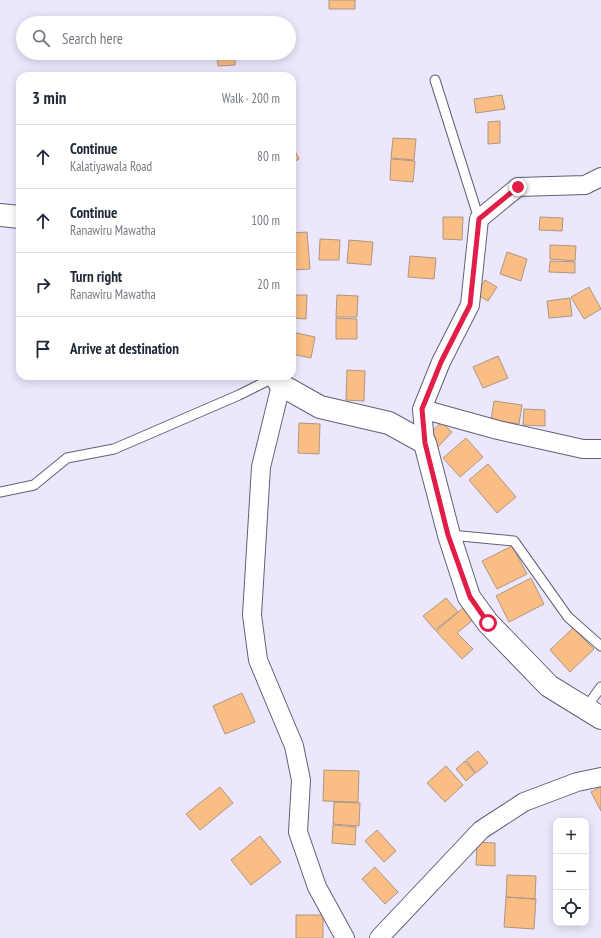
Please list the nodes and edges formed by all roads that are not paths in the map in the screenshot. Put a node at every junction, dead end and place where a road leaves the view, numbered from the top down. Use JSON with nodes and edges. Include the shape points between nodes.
{"nodes":[{"id":1,"x":434,"y":80,"type":"dead end"},
{"id":2,"x":601,"y":177,"type":"edge"},
{"id":3,"x":0,"y":215,"type":"edge"},
{"id":4,"x":16,"y":217,"type":"edge"},
{"id":5,"x":479,"y":219,"type":"junction"},
{"id":6,"x":275,"y":380,"type":"edge"},
{"id":7,"x":277,"y":380,"type":"edge"},
{"id":8,"x":279,"y":380,"type":"edge"},
{"id":9,"x":422,"y":409,"type":"junction"},
{"id":10,"x":425,"y":443,"type":"junction"},
{"id":11,"x":601,"y":449,"type":"edge"},
{"id":12,"x":0,"y":492,"type":"edge"},
{"id":13,"x":448,"y":535,"type":"junction"},
{"id":14,"x":601,"y":646,"type":"edge"},
{"id":15,"x":601,"y":687,"type":"edge"},
{"id":16,"x":593,"y":714,"type":"edge"},
{"id":17,"x":601,"y":777,"type":"edge"},
{"id":18,"x":345,"y":938,"type":"edge"},
{"id":19,"x":379,"y":938,"type":"edge"}],
"edges":[{"from":1,"to":5,"type":"lane"},
{"from":2,"to":5,"type":"street","via":[[584,185],[518,187]]},
{"from":3,"to":4,"type":"street"},
{"from":5,"to":9,"type":"street","via":[[470,305],[441,362]]},
{"from":6,"to":12,"type":"lane","via":[[114,449],[67,458],[34,485]]},
{"from":7,"to":18,"type":"street","via":[[261,467],[252,615],[258,660],[294,746],[301,780],[298,832],[317,886]]},
{"from":8,"to":10,"type":"street","via":[[320,407],[389,423]]},
{"from":9,"to":10,"type":"street"},
{"from":9,"to":11,"type":"street","via":[[498,430],[583,449]]},
{"from":10,"to":13,"type":"street"},
{"from":13,"to":14,"type":"lane","via":[[514,541],[568,617]]},
{"from":13,"to":16,"type":"street","via":[[470,597],[488,623],[549,686]]},
{"from":15,"to":16,"type":"lane"},
{"from":17,"to":19,"type":"street","via":[[577,782],[524,802],[481,830]]}]}
